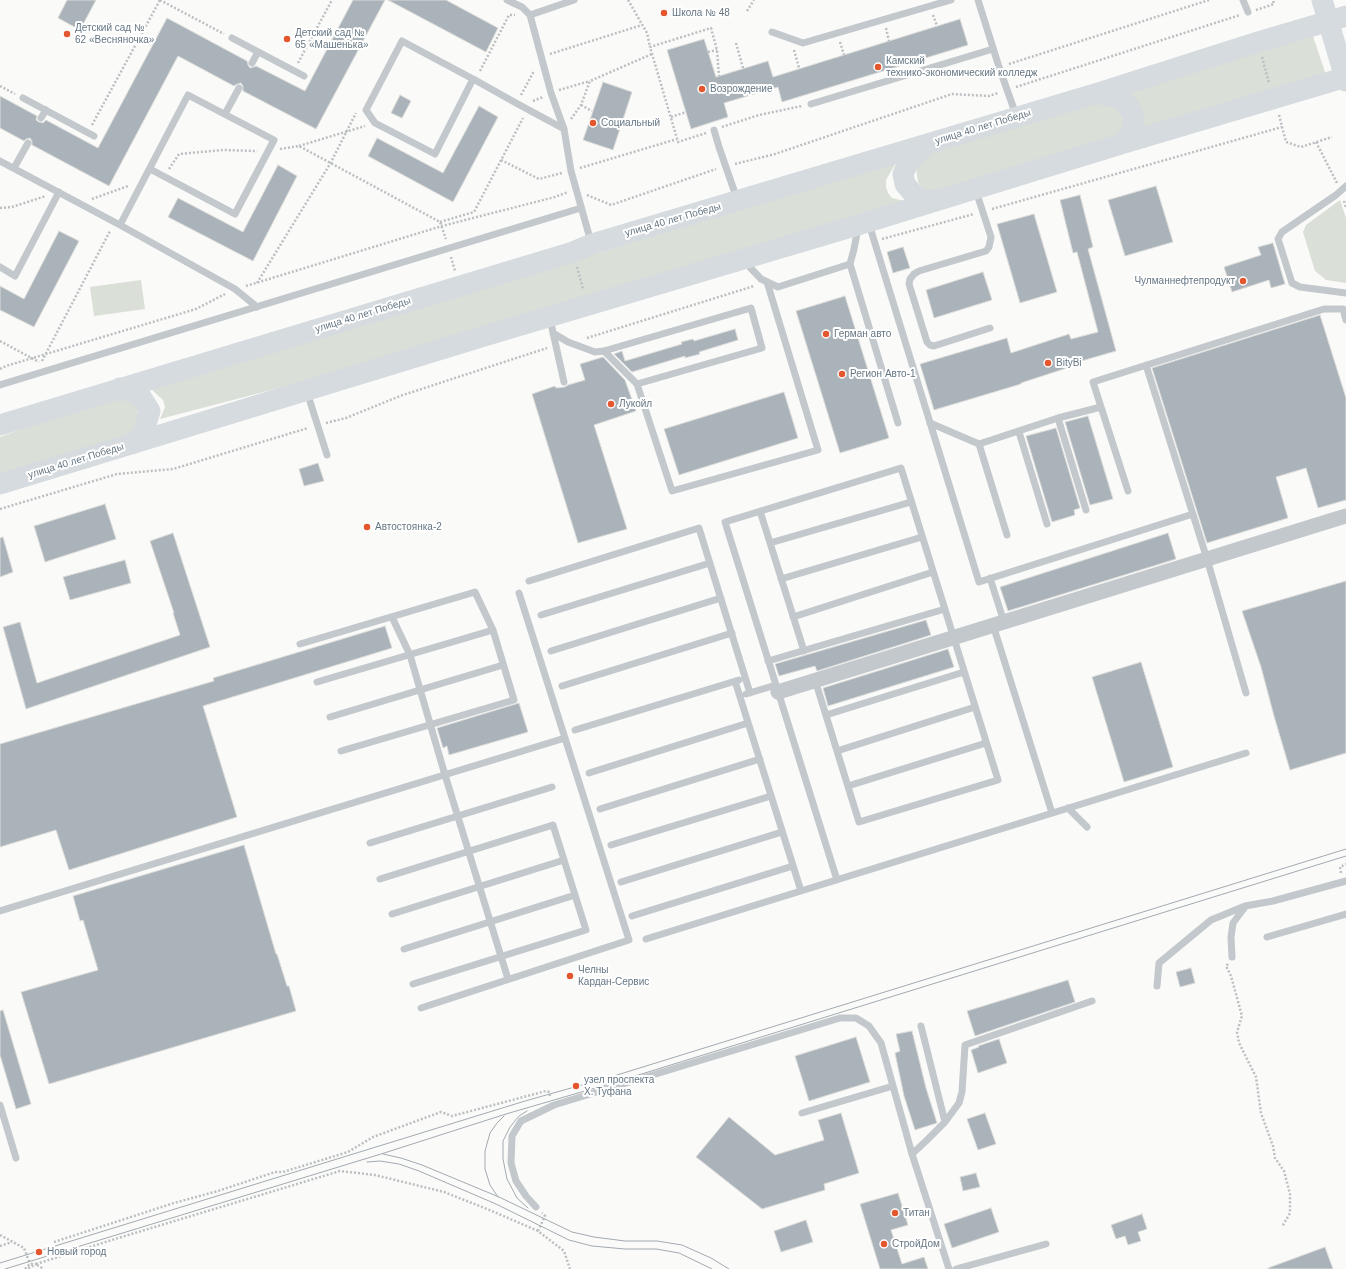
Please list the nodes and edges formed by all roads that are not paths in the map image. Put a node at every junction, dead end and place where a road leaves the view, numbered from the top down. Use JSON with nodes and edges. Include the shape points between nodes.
{"nodes":[{"id":1,"x":507,"y":0,"type":"edge"},
{"id":2,"x":574,"y":0,"type":"edge"},
{"id":3,"x":951,"y":0,"type":"edge"},
{"id":4,"x":978,"y":0,"type":"edge"},
{"id":5,"x":1243,"y":0,"type":"edge"},
{"id":6,"x":1322,"y":0,"type":"edge"},
{"id":7,"x":1248,"y":12,"type":"road end"},
{"id":8,"x":530,"y":15,"type":"junction"},
{"id":9,"x":1337,"y":18,"type":"edge"},
{"id":10,"x":772,"y":32,"type":"dead end"},
{"id":11,"x":232,"y":38,"type":"road end"},
{"id":12,"x":993,"y":49,"type":"junction"},
{"id":13,"x":258,"y":52,"type":"junction"},
{"id":14,"x":252,"y":63,"type":"dead end"},
{"id":15,"x":304,"y":76,"type":"dead end"},
{"id":16,"x":1346,"y":79,"type":"edge"},
{"id":17,"x":474,"y":80,"type":"junction"},
{"id":18,"x":239,"y":88,"type":"dead end"},
{"id":19,"x":1098,"y":93,"type":"junction"},
{"id":20,"x":24,"y":98,"type":"road end"},
{"id":21,"x":811,"y":104,"type":"road end"},
{"id":22,"x":46,"y":110,"type":"junction"},
{"id":23,"x":225,"y":114,"type":"junction"},
{"id":24,"x":1016,"y":117,"type":"junction"},
{"id":25,"x":41,"y":118,"type":"dead end"},
{"id":26,"x":564,"y":129,"type":"junction"},
{"id":27,"x":714,"y":130,"type":"road end"},
{"id":28,"x":91,"y":134,"type":"road end"},
{"id":29,"x":28,"y":143,"type":"dead end"},
{"id":30,"x":1121,"y":144,"type":"junction"},
{"id":31,"x":926,"y":145,"type":"junction"},
{"id":32,"x":0,"y":161,"type":"edge"},
{"id":33,"x":14,"y":168,"type":"junction"},
{"id":34,"x":150,"y":169,"type":"junction"},
{"id":35,"x":1343,"y":188,"type":"edge"},
{"id":36,"x":975,"y":189,"type":"junction"},
{"id":37,"x":59,"y":192,"type":"junction"},
{"id":38,"x":948,"y":198,"type":"junction"},
{"id":39,"x":738,"y":201,"type":"junction"},
{"id":40,"x":582,"y":208,"type":"junction"},
{"id":41,"x":117,"y":224,"type":"junction"},
{"id":42,"x":867,"y":230,"type":"junction"},
{"id":43,"x":592,"y":244,"type":"junction"},
{"id":44,"x":743,"y":260,"type":"junction"},
{"id":45,"x":850,"y":264,"type":"junction"},
{"id":46,"x":0,"y":268,"type":"edge"},
{"id":47,"x":767,"y":282,"type":"junction"},
{"id":48,"x":1346,"y":293,"type":"edge"},
{"id":49,"x":257,"y":307,"type":"junction"},
{"id":50,"x":1346,"y":320,"type":"edge"},
{"id":51,"x":551,"y":325,"type":"junction"},
{"id":52,"x":990,"y":328,"type":"dead end"},
{"id":53,"x":604,"y":351,"type":"junction"},
{"id":54,"x":1146,"y":365,"type":"junction"},
{"id":55,"x":564,"y":382,"type":"dead end"},
{"id":56,"x":0,"y":384,"type":"edge"},
{"id":57,"x":637,"y":384,"type":"junction"},
{"id":58,"x":120,"y":388,"type":"junction"},
{"id":59,"x":307,"y":390,"type":"junction"},
{"id":60,"x":1101,"y":407,"type":"junction"},
{"id":61,"x":1058,"y":418,"type":"junction"},
{"id":62,"x":898,"y":423,"type":"dead end"},
{"id":63,"x":930,"y":423,"type":"junction"},
{"id":64,"x":0,"y":425,"type":"edge"},
{"id":65,"x":1019,"y":432,"type":"junction"},
{"id":66,"x":132,"y":444,"type":"junction"},
{"id":67,"x":979,"y":444,"type":"junction"},
{"id":68,"x":327,"y":455,"type":"dead end"},
{"id":69,"x":0,"y":484,"type":"edge"},
{"id":70,"x":1128,"y":491,"type":"dead end"},
{"id":71,"x":912,"y":502,"type":"junction"},
{"id":72,"x":1086,"y":510,"type":"dead end"},
{"id":73,"x":760,"y":511,"type":"junction"},
{"id":74,"x":1193,"y":514,"type":"junction"},
{"id":75,"x":1346,"y":516,"type":"edge"},
{"id":76,"x":1047,"y":524,"type":"dead end"},
{"id":77,"x":1007,"y":535,"type":"dead end"},
{"id":78,"x":922,"y":537,"type":"junction"},
{"id":79,"x":770,"y":543,"type":"junction"},
{"id":80,"x":1207,"y":559,"type":"junction"},
{"id":81,"x":710,"y":563,"type":"junction"},
{"id":82,"x":933,"y":572,"type":"junction"},
{"id":83,"x":990,"y":578,"type":"junction"},
{"id":84,"x":781,"y":579,"type":"junction"},
{"id":85,"x":529,"y":581,"type":"dead end"},
{"id":86,"x":519,"y":593,"type":"dead end"},
{"id":87,"x":721,"y":598,"type":"junction"},
{"id":88,"x":945,"y":609,"type":"junction"},
{"id":89,"x":542,"y":615,"type":"dead end"},
{"id":90,"x":392,"y":617,"type":"junction"},
{"id":91,"x":793,"y":617,"type":"junction"},
{"id":92,"x":999,"y":624,"type":"junction"},
{"id":93,"x":493,"y":630,"type":"junction"},
{"id":94,"x":732,"y":633,"type":"junction"},
{"id":95,"x":954,"y":638,"type":"junction"},
{"id":96,"x":300,"y":644,"type":"dead end"},
{"id":97,"x":551,"y":650,"type":"dead end"},
{"id":98,"x":804,"y":651,"type":"junction"},
{"id":99,"x":410,"y":655,"type":"junction"},
{"id":100,"x":768,"y":661,"type":"junction"},
{"id":101,"x":503,"y":665,"type":"junction"},
{"id":102,"x":964,"y":672,"type":"junction"},
{"id":103,"x":746,"y":678,"type":"junction"},
{"id":104,"x":815,"y":680,"type":"junction"},
{"id":105,"x":735,"y":681,"type":"junction"},
{"id":106,"x":317,"y":682,"type":"dead end"},
{"id":107,"x":562,"y":686,"type":"dead end"},
{"id":108,"x":777,"y":688,"type":"junction"},
{"id":109,"x":420,"y":690,"type":"junction"},
{"id":110,"x":750,"y":693,"type":"junction"},
{"id":111,"x":1246,"y":693,"type":"dead end"},
{"id":112,"x":740,"y":696,"type":"junction"},
{"id":113,"x":975,"y":707,"type":"junction"},
{"id":114,"x":826,"y":715,"type":"junction"},
{"id":115,"x":330,"y":717,"type":"dead end"},
{"id":116,"x":748,"y":723,"type":"junction"},
{"id":117,"x":431,"y":724,"type":"junction"},
{"id":118,"x":575,"y":730,"type":"dead end"},
{"id":119,"x":565,"y":738,"type":"junction"},
{"id":120,"x":986,"y":743,"type":"junction"},
{"id":121,"x":340,"y":751,"type":"dead end"},
{"id":122,"x":837,"y":751,"type":"junction"},
{"id":123,"x":1246,"y":753,"type":"dead end"},
{"id":124,"x":760,"y":760,"type":"junction"},
{"id":125,"x":589,"y":773,"type":"dead end"},
{"id":126,"x":445,"y":775,"type":"junction"},
{"id":127,"x":552,"y":786,"type":"dead end"},
{"id":128,"x":848,"y":786,"type":"junction"},
{"id":129,"x":771,"y":796,"type":"junction"},
{"id":130,"x":1068,"y":808,"type":"junction"},
{"id":131,"x":600,"y":809,"type":"dead end"},
{"id":132,"x":1052,"y":813,"type":"junction"},
{"id":133,"x":458,"y":816,"type":"junction"},
{"id":134,"x":1087,"y":827,"type":"dead end"},
{"id":135,"x":782,"y":832,"type":"junction"},
{"id":136,"x":370,"y":844,"type":"dead end"},
{"id":137,"x":611,"y":845,"type":"dead end"},
{"id":138,"x":469,"y":852,"type":"junction"},
{"id":139,"x":564,"y":860,"type":"junction"},
{"id":140,"x":793,"y":866,"type":"junction"},
{"id":141,"x":380,"y":879,"type":"dead end"},
{"id":142,"x":837,"y":880,"type":"junction"},
{"id":143,"x":1346,"y":881,"type":"edge"},
{"id":144,"x":621,"y":882,"type":"dead end"},
{"id":145,"x":480,"y":886,"type":"junction"},
{"id":146,"x":801,"y":891,"type":"junction"},
{"id":147,"x":575,"y":895,"type":"junction"},
{"id":148,"x":1245,"y":906,"type":"junction"},
{"id":149,"x":0,"y":911,"type":"edge"},
{"id":150,"x":392,"y":914,"type":"dead end"},
{"id":151,"x":1346,"y":914,"type":"edge"},
{"id":152,"x":632,"y":916,"type":"dead end"},
{"id":153,"x":491,"y":922,"type":"junction"},
{"id":154,"x":1267,"y":937,"type":"dead end"},
{"id":155,"x":646,"y":939,"type":"dead end"},
{"id":156,"x":404,"y":949,"type":"dead end"},
{"id":157,"x":501,"y":956,"type":"junction"},
{"id":158,"x":1232,"y":957,"type":"road end"},
{"id":159,"x":508,"y":979,"type":"junction"},
{"id":160,"x":412,"y":984,"type":"dead end"},
{"id":161,"x":1157,"y":986,"type":"dead end"},
{"id":162,"x":1092,"y":1001,"type":"dead end"},
{"id":163,"x":421,"y":1008,"type":"dead end"},
{"id":164,"x":920,"y":1026,"type":"dead end"},
{"id":165,"x":893,"y":1086,"type":"junction"},
{"id":166,"x":0,"y":1105,"type":"edge"},
{"id":167,"x":802,"y":1113,"type":"dead end"},
{"id":168,"x":945,"y":1122,"type":"junction"},
{"id":169,"x":912,"y":1154,"type":"junction"},
{"id":170,"x":16,"y":1158,"type":"dead end"},
{"id":171,"x":536,"y":1207,"type":"road end"},
{"id":172,"x":1046,"y":1244,"type":"dead end"},
{"id":173,"x":949,"y":1269,"type":"edge"},
{"id":174,"x":956,"y":1269,"type":"edge"}],
"edges":[{"from":1,"to":8,"type":"lane","via":[[522,7]]},
{"from":2,"to":8,"type":"lane"},
{"from":3,"to":10,"type":"lane","via":[[803,43]]},
{"from":4,"to":12,"type":"lane"},
{"from":5,"to":7,"type":"lane"},
{"from":6,"to":9,"type":"street"},
{"from":8,"to":26,"type":"lane","via":[[551,93]]},
{"from":9,"to":16,"type":"street"},
{"from":9,"to":19,"type":"street","name":"улица 40 лет Победы"},
{"from":11,"to":13,"type":"lane"},
{"from":12,"to":21,"type":"lane"},
{"from":12,"to":24,"type":"lane"},
{"from":13,"to":14,"type":"lane"},
{"from":13,"to":15,"type":"lane"},
{"from":16,"to":30,"type":"street","name":"улица 40 лет Победы"},
{"from":17,"to":17,"type":"lane","via":[[435,154],[375,123],[366,110],[402,40]]},
{"from":17,"to":26,"type":"lane"},
{"from":18,"to":23,"type":"lane"},
{"from":19,"to":24,"type":"street","name":"улица 40 лет Победы"},
{"from":19,"to":30,"type":"street","via":[[1117,98],[1128,105],[1133,115],[1131,133]]},
{"from":20,"to":22,"type":"lane"},
{"from":22,"to":25,"type":"lane"},
{"from":22,"to":28,"type":"lane"},
{"from":23,"to":34,"type":"lane","via":[[188,95]]},
{"from":23,"to":34,"type":"lane","via":[[274,140],[235,214]]},
{"from":24,"to":31,"type":"street","name":"улица 40 лет Победы"},
{"from":26,"to":40,"type":"lane","via":[[571,170]]},
{"from":27,"to":39,"type":"lane"},
{"from":29,"to":33,"type":"lane"},
{"from":30,"to":36,"type":"street","name":"улица 40 лет Победы"},
{"from":31,"to":38,"type":"street","via":[[908,163],[903,174],[905,184],[915,196],[926,201]]},
{"from":31,"to":39,"type":"street","name":"улица 40 лет Победы"},
{"from":32,"to":33,"type":"lane"},
{"from":33,"to":37,"type":"lane"},
{"from":34,"to":41,"type":"lane"},
{"from":35,"to":48,"type":"lane","via":[[1282,232],[1278,238],[1292,284]]},
{"from":36,"to":38,"type":"street","name":"улица 40 лет Победы"},
{"from":36,"to":52,"type":"lane","via":[[991,237],[989,247],[986,251],[919,271],[910,279],[909,284],[930,345],[934,346]]},
{"from":37,"to":41,"type":"lane"},
{"from":37,"to":46,"type":"lane","via":[[15,276]]},
{"from":38,"to":42,"type":"street","name":"улица 40 лет Победы"},
{"from":39,"to":43,"type":"street","name":"улица 40 лет Победы"},
{"from":40,"to":43,"type":"lane"},
{"from":40,"to":49,"type":"lane"},
{"from":41,"to":49,"type":"lane","via":[[234,289]]},
{"from":42,"to":44,"type":"street","name":"улица 40 лет Победы"},
{"from":42,"to":45,"type":"lane","via":[[854,249]]},
{"from":42,"to":63,"type":"lane"},
{"from":43,"to":58,"type":"street","name":"улица 40 лет Победы","via":[[573,252]]},
{"from":44,"to":47,"type":"lane","via":[[761,280]]},
{"from":44,"to":51,"type":"street","name":"улица 40 лет Победы"},
{"from":45,"to":47,"type":"lane","via":[[778,287]]},
{"from":45,"to":62,"type":"lane"},
{"from":47,"to":57,"type":"lane","via":[[818,450],[672,491]]},
{"from":49,"to":56,"type":"lane"},
{"from":50,"to":54,"type":"lane","via":[[1343,309],[1324,308]]},
{"from":51,"to":53,"type":"lane","via":[[568,342],[595,352]]},
{"from":51,"to":55,"type":"lane"},
{"from":51,"to":59,"type":"street","name":"улица 40 лет Победы"},
{"from":53,"to":57,"type":"lane"},
{"from":53,"to":57,"type":"lane","via":[[751,308],[762,348]]},
{"from":54,"to":60,"type":"lane","via":[[1093,382]]},
{"from":54,"to":74,"type":"lane"},
{"from":58,"to":64,"type":"street","name":"улица 40 лет Победы"},
{"from":58,"to":66,"type":"street","via":[[140,395],[150,411],[143,434]]},
{"from":59,"to":66,"type":"street","name":"улица 40 лет Победы"},
{"from":59,"to":68,"type":"lane"},
{"from":60,"to":61,"type":"lane"},
{"from":60,"to":70,"type":"lane"},
{"from":61,"to":65,"type":"lane"},
{"from":61,"to":72,"type":"lane"},
{"from":63,"to":67,"type":"lane"},
{"from":63,"to":83,"type":"lane","via":[[979,582]]},
{"from":65,"to":67,"type":"lane"},
{"from":65,"to":76,"type":"lane"},
{"from":66,"to":69,"type":"street","name":"улица 40 лет Победы"},
{"from":67,"to":77,"type":"lane"},
{"from":71,"to":73,"type":"lane","via":[[901,468]]},
{"from":71,"to":78,"type":"lane"},
{"from":71,"to":79,"type":"lane"},
{"from":73,"to":79,"type":"lane"},
{"from":73,"to":100,"type":"lane","via":[[725,522]]},
{"from":74,"to":80,"type":"lane"},
{"from":74,"to":83,"type":"lane"},
{"from":75,"to":80,"type":"street"},
{"from":78,"to":82,"type":"lane"},
{"from":78,"to":84,"type":"lane"},
{"from":79,"to":84,"type":"lane"},
{"from":80,"to":92,"type":"street"},
{"from":80,"to":111,"type":"lane"},
{"from":81,"to":85,"type":"lane","via":[[699,528]]},
{"from":81,"to":87,"type":"lane"},
{"from":81,"to":89,"type":"lane"},
{"from":82,"to":88,"type":"lane"},
{"from":82,"to":91,"type":"lane"},
{"from":83,"to":92,"type":"lane"},
{"from":84,"to":91,"type":"lane"},
{"from":86,"to":119,"type":"lane"},
{"from":87,"to":94,"type":"lane"},
{"from":87,"to":97,"type":"lane"},
{"from":88,"to":95,"type":"lane"},
{"from":88,"to":98,"type":"lane"},
{"from":90,"to":93,"type":"lane","via":[[475,592]]},
{"from":90,"to":96,"type":"lane"},
{"from":90,"to":99,"type":"lane"},
{"from":91,"to":98,"type":"lane"},
{"from":92,"to":95,"type":"street"},
{"from":92,"to":132,"type":"lane"},
{"from":93,"to":99,"type":"lane"},
{"from":93,"to":101,"type":"lane"},
{"from":94,"to":103,"type":"lane"},
{"from":94,"to":107,"type":"lane"},
{"from":95,"to":102,"type":"lane"},
{"from":95,"to":104,"type":"street"},
{"from":98,"to":100,"type":"lane"},
{"from":99,"to":106,"type":"lane"},
{"from":99,"to":109,"type":"lane"},
{"from":100,"to":108,"type":"lane"},
{"from":101,"to":109,"type":"lane"},
{"from":101,"to":117,"type":"lane","via":[[514,700]]},
{"from":102,"to":113,"type":"lane"},
{"from":102,"to":114,"type":"lane"},
{"from":103,"to":105,"type":"lane"},
{"from":103,"to":110,"type":"lane"},
{"from":104,"to":108,"type":"street"},
{"from":104,"to":114,"type":"lane"},
{"from":105,"to":112,"type":"lane"},
{"from":105,"to":118,"type":"lane"},
{"from":108,"to":110,"type":"lane"},
{"from":108,"to":142,"type":"lane"},
{"from":109,"to":115,"type":"lane"},
{"from":109,"to":117,"type":"lane"},
{"from":110,"to":112,"type":"lane"},
{"from":112,"to":116,"type":"lane"},
{"from":113,"to":120,"type":"lane"},
{"from":113,"to":122,"type":"lane"},
{"from":114,"to":122,"type":"lane"},
{"from":116,"to":124,"type":"lane"},
{"from":116,"to":125,"type":"lane"},
{"from":117,"to":121,"type":"lane"},
{"from":117,"to":126,"type":"lane"},
{"from":119,"to":126,"type":"lane"},
{"from":119,"to":159,"type":"lane","via":[[629,940]]},
{"from":120,"to":128,"type":"lane"},
{"from":120,"to":128,"type":"lane","via":[[998,780],[859,822]]},
{"from":122,"to":128,"type":"lane"},
{"from":123,"to":130,"type":"lane"},
{"from":124,"to":129,"type":"lane"},
{"from":124,"to":131,"type":"lane"},
{"from":126,"to":133,"type":"lane"},
{"from":126,"to":149,"type":"lane"},
{"from":127,"to":133,"type":"lane"},
{"from":129,"to":135,"type":"lane"},
{"from":129,"to":137,"type":"lane"},
{"from":130,"to":132,"type":"lane"},
{"from":130,"to":134,"type":"lane"},
{"from":132,"to":142,"type":"lane"},
{"from":133,"to":136,"type":"lane"},
{"from":133,"to":138,"type":"lane"},
{"from":135,"to":140,"type":"lane"},
{"from":135,"to":144,"type":"lane"},
{"from":138,"to":139,"type":"lane","via":[[553,825]]},
{"from":138,"to":141,"type":"lane"},
{"from":138,"to":145,"type":"lane"},
{"from":139,"to":145,"type":"lane"},
{"from":139,"to":147,"type":"lane"},
{"from":140,"to":146,"type":"lane"},
{"from":140,"to":152,"type":"lane"},
{"from":142,"to":146,"type":"lane"},
{"from":143,"to":148,"type":"lane"},
{"from":145,"to":150,"type":"lane"},
{"from":145,"to":153,"type":"lane"},
{"from":146,"to":155,"type":"lane"},
{"from":147,"to":153,"type":"lane"},
{"from":147,"to":157,"type":"lane","via":[[586,930]]},
{"from":148,"to":158,"type":"lane","via":[[1233,923]]},
{"from":148,"to":161,"type":"lane","via":[[1210,920],[1159,963]]},
{"from":151,"to":154,"type":"lane"},
{"from":153,"to":156,"type":"lane"},
{"from":153,"to":157,"type":"lane"},
{"from":157,"to":159,"type":"lane"},
{"from":157,"to":160,"type":"lane"},
{"from":159,"to":163,"type":"lane"},
{"from":162,"to":168,"type":"lane","via":[[965,1045],[962,1092],[959,1103]]},
{"from":164,"to":168,"type":"lane"},
{"from":165,"to":167,"type":"lane"},
{"from":165,"to":169,"type":"lane"},
{"from":165,"to":171,"type":"lane","via":[[881,1043],[869,1026],[856,1018],[840,1018],[554,1105],[520,1121],[512,1136],[511,1163],[516,1181]]},
{"from":166,"to":170,"type":"lane"},
{"from":168,"to":169,"type":"lane"},
{"from":169,"to":173,"type":"lane"},
{"from":172,"to":174,"type":"lane"}]}
